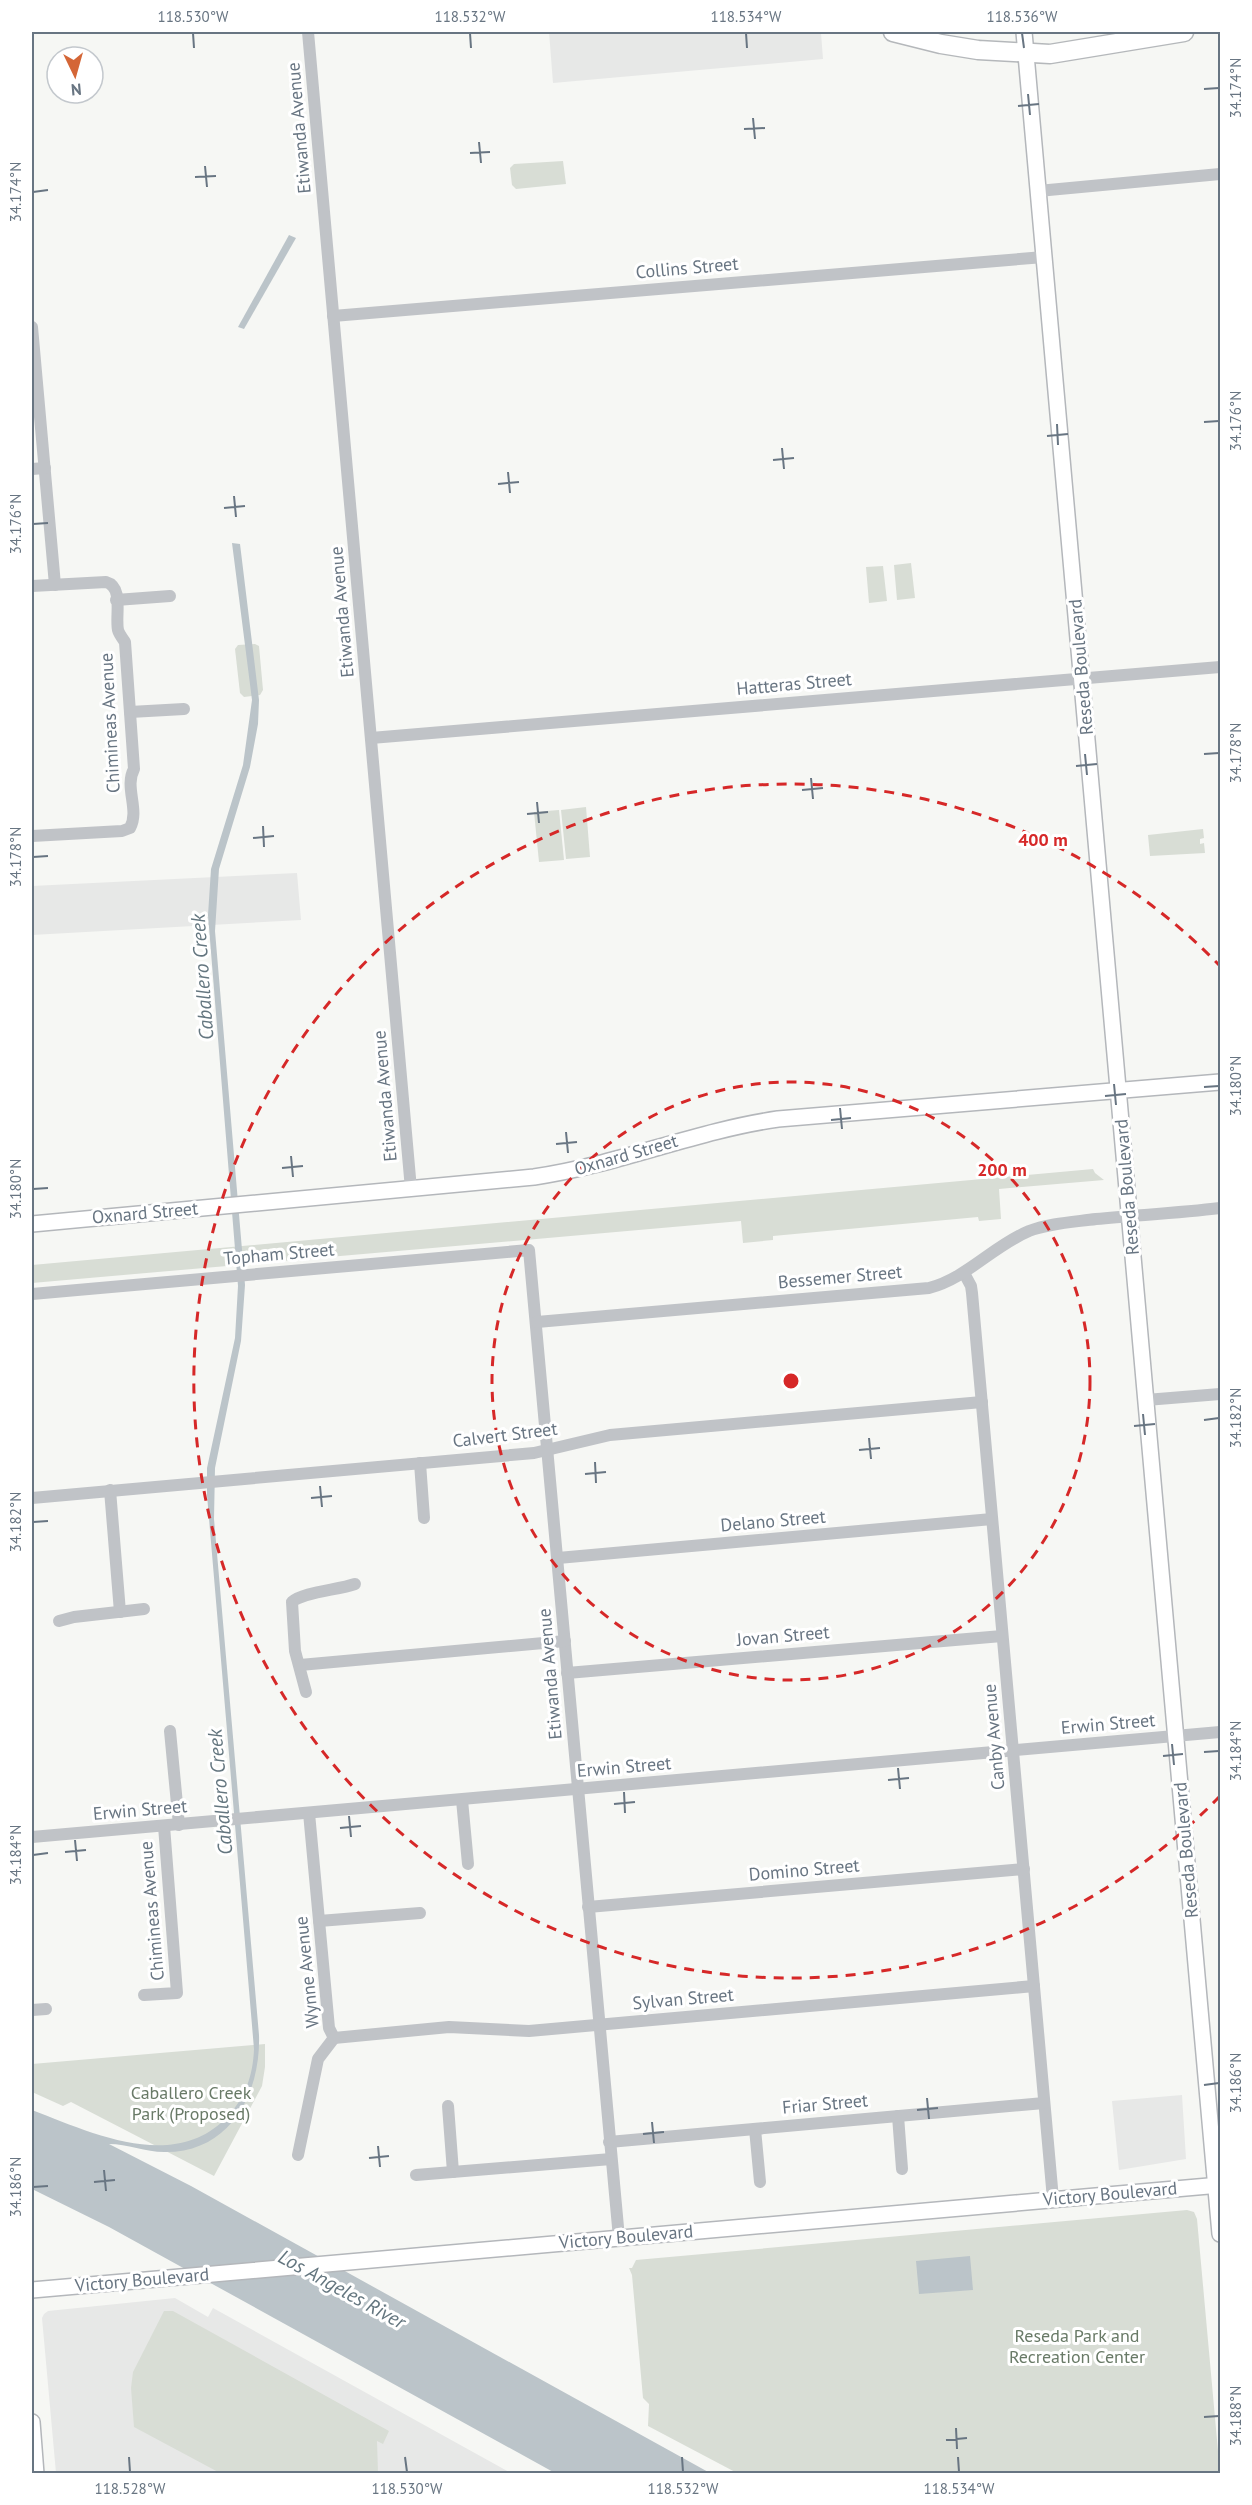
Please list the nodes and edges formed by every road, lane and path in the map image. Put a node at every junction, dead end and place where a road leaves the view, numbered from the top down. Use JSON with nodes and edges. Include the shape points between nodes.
{"nodes":[{"id":1,"x":308,"y":32,"type":"edge"},
{"id":2,"x":893,"y":32,"type":"edge"},
{"id":3,"x":1024,"y":32,"type":"edge"},
{"id":4,"x":1184,"y":32,"type":"edge"},
{"id":5,"x":1026,"y":54,"type":"junction"},
{"id":6,"x":1221,"y":174,"type":"edge"},
{"id":7,"x":1038,"y":190,"type":"junction"},
{"id":8,"x":1044,"y":256,"type":"junction"},
{"id":9,"x":333,"y":316,"type":"junction"},
{"id":10,"x":32,"y":327,"type":"edge"},
{"id":11,"x":45,"y":468,"type":"junction"},
{"id":12,"x":32,"y":469,"type":"edge"},
{"id":13,"x":55,"y":585,"type":"junction"},
{"id":14,"x":32,"y":586,"type":"edge"},
{"id":15,"x":171,"y":596,"type":"dead end"},
{"id":16,"x":117,"y":600,"type":"junction"},
{"id":17,"x":1221,"y":667,"type":"edge"},
{"id":18,"x":1082,"y":679,"type":"junction"},
{"id":19,"x":184,"y":709,"type":"dead end"},
{"id":20,"x":130,"y":712,"type":"junction"},
{"id":21,"x":371,"y":738,"type":"junction"},
{"id":22,"x":32,"y":836,"type":"edge"},
{"id":23,"x":1221,"y":1082,"type":"edge"},
{"id":24,"x":1118,"y":1092,"type":"junction"},
{"id":25,"x":411,"y":1189,"type":"junction"},
{"id":26,"x":1221,"y":1208,"type":"edge"},
{"id":27,"x":1130,"y":1216,"type":"junction"},
{"id":28,"x":32,"y":1224,"type":"edge"},
{"id":29,"x":530,"y":1250,"type":"joint"},
{"id":30,"x":964,"y":1273,"type":"junction"},
{"id":31,"x":32,"y":1294,"type":"edge"},
{"id":32,"x":537,"y":1322,"type":"junction"},
{"id":33,"x":1221,"y":1394,"type":"edge"},
{"id":34,"x":1146,"y":1400,"type":"junction"},
{"id":35,"x":982,"y":1402,"type":"junction"},
{"id":36,"x":548,"y":1451,"type":"junction"},
{"id":37,"x":420,"y":1463,"type":"junction"},
{"id":38,"x":110,"y":1490,"type":"junction"},
{"id":39,"x":32,"y":1498,"type":"edge"},
{"id":40,"x":424,"y":1518,"type":"dead end"},
{"id":41,"x":992,"y":1519,"type":"junction"},
{"id":42,"x":558,"y":1558,"type":"junction"},
{"id":43,"x":355,"y":1584,"type":"dead end"},
{"id":44,"x":144,"y":1609,"type":"dead end"},
{"id":45,"x":120,"y":1612,"type":"junction"},
{"id":46,"x":59,"y":1622,"type":"dead end"},
{"id":47,"x":1002,"y":1636,"type":"junction"},
{"id":48,"x":565,"y":1641,"type":"junction"},
{"id":49,"x":300,"y":1665,"type":"junction"},
{"id":50,"x":567,"y":1673,"type":"junction"},
{"id":51,"x":306,"y":1692,"type":"dead end"},
{"id":52,"x":170,"y":1731,"type":"dead end"},
{"id":53,"x":1221,"y":1732,"type":"edge"},
{"id":54,"x":1176,"y":1736,"type":"junction"},
{"id":55,"x":1013,"y":1750,"type":"junction"},
{"id":56,"x":578,"y":1789,"type":"junction"},
{"id":57,"x":462,"y":1800,"type":"junction"},
{"id":58,"x":309,"y":1813,"type":"junction"},
{"id":59,"x":179,"y":1825,"type":"junction"},
{"id":60,"x":164,"y":1826,"type":"junction"},
{"id":61,"x":32,"y":1837,"type":"edge"},
{"id":62,"x":468,"y":1864,"type":"dead end"},
{"id":63,"x":1024,"y":1869,"type":"junction"},
{"id":64,"x":588,"y":1907,"type":"junction"},
{"id":65,"x":420,"y":1913,"type":"dead end"},
{"id":66,"x":319,"y":1922,"type":"junction"},
{"id":67,"x":1034,"y":1986,"type":"junction"},
{"id":68,"x":144,"y":1995,"type":"dead end"},
{"id":69,"x":46,"y":2009,"type":"dead end"},
{"id":70,"x":32,"y":2010,"type":"edge"},
{"id":71,"x":599,"y":2025,"type":"junction"},
{"id":72,"x":334,"y":2038,"type":"junction"},
{"id":73,"x":1044,"y":2103,"type":"junction"},
{"id":74,"x":448,"y":2106,"type":"dead end"},
{"id":75,"x":898,"y":2116,"type":"junction"},
{"id":76,"x":755,"y":2128,"type":"junction"},
{"id":77,"x":609,"y":2142,"type":"junction"},
{"id":78,"x":298,"y":2155,"type":"dead end"},
{"id":79,"x":611,"y":2159,"type":"junction"},
{"id":80,"x":902,"y":2169,"type":"dead end"},
{"id":81,"x":453,"y":2172,"type":"junction"},
{"id":82,"x":416,"y":2175,"type":"dead end"},
{"id":83,"x":760,"y":2182,"type":"dead end"},
{"id":84,"x":1218,"y":2185,"type":"edge"},
{"id":85,"x":1053,"y":2199,"type":"junction"},
{"id":86,"x":1221,"y":2234,"type":"edge"},
{"id":87,"x":619,"y":2238,"type":"junction"},
{"id":88,"x":32,"y":2290,"type":"edge"},
{"id":89,"x":32,"y":2422,"type":"edge"},
{"id":90,"x":36,"y":2474,"type":"edge"}],
"edges":[{"from":1,"to":9,"type":"street","name":"Etiwanda Avenue"},
{"from":2,"to":5,"type":"highway","via":[[941,44]]},
{"from":3,"to":5,"type":"main road","name":"Reseda Boulevard"},
{"from":4,"to":5,"type":"highway","via":[[1050,54]]},
{"from":5,"to":7,"type":"main road","name":"Reseda Boulevard"},
{"from":6,"to":7,"type":"street"},
{"from":7,"to":8,"type":"main road","name":"Reseda Boulevard"},
{"from":8,"to":9,"type":"street","name":"Collins Street"},
{"from":8,"to":18,"type":"main road","name":"Reseda Boulevard"},
{"from":9,"to":21,"type":"street","name":"Etiwanda Avenue"},
{"from":10,"to":11,"type":"street"},
{"from":11,"to":12,"type":"street"},
{"from":11,"to":13,"type":"street"},
{"from":13,"to":14,"type":"street"},
{"from":13,"to":16,"type":"street","name":"Chimineas Avenue","via":[[110,583]]},
{"from":15,"to":16,"type":"street"},
{"from":16,"to":20,"type":"street","name":"Chimineas Avenue","via":[[118,630],[125,642]]},
{"from":17,"to":18,"type":"street","name":"Hatteras Street"},
{"from":18,"to":21,"type":"street","name":"Hatteras Street"},
{"from":18,"to":24,"type":"main road","name":"Reseda Boulevard"},
{"from":19,"to":20,"type":"street"},
{"from":20,"to":22,"type":"street","name":"Chimineas Avenue","via":[[134,769],[130,776],[130,828]]},
{"from":21,"to":25,"type":"street","name":"Etiwanda Avenue"},
{"from":23,"to":24,"type":"main road","name":"Oxnard Street"},
{"from":24,"to":25,"type":"main road","name":"Oxnard Street","via":[[772,1120],[719,1129],[559,1173]]},
{"from":24,"to":27,"type":"main road","name":"Reseda Boulevard"},
{"from":25,"to":28,"type":"main road","name":"Oxnard Street"},
{"from":26,"to":27,"type":"street"},
{"from":27,"to":30,"type":"street","name":"Bessemer Street","via":[[1030,1230]]},
{"from":27,"to":34,"type":"main road","name":"Reseda Boulevard"},
{"from":29,"to":31,"type":"street","name":"Topham Street"},
{"from":29,"to":32,"type":"street","name":"Etiwanda Avenue"},
{"from":30,"to":32,"type":"street","name":"Bessemer Street","via":[[929,1288]]},
{"from":30,"to":35,"type":"street","name":"Canby Avenue","via":[[972,1293]]},
{"from":32,"to":36,"type":"street","name":"Etiwanda Avenue"},
{"from":33,"to":34,"type":"street"},
{"from":34,"to":54,"type":"main road","name":"Reseda Boulevard"},
{"from":35,"to":36,"type":"street","name":"Calvert Street","via":[[610,1435]]},
{"from":35,"to":41,"type":"street","name":"Canby Avenue"},
{"from":36,"to":37,"type":"street","name":"Calvert Street"},
{"from":36,"to":42,"type":"street","name":"Etiwanda Avenue"},
{"from":37,"to":38,"type":"street","name":"Calvert Street"},
{"from":37,"to":40,"type":"street"},
{"from":38,"to":39,"type":"street","name":"Calvert Street"},
{"from":38,"to":45,"type":"street"},
{"from":41,"to":42,"type":"street","name":"Delano Street"},
{"from":41,"to":47,"type":"street","name":"Canby Avenue"},
{"from":42,"to":48,"type":"street","name":"Etiwanda Avenue"},
{"from":43,"to":49,"type":"street","via":[[300,1596],[292,1602],[295,1651]]},
{"from":44,"to":45,"type":"street"},
{"from":45,"to":46,"type":"street"},
{"from":47,"to":50,"type":"street","name":"Jovan Street"},
{"from":47,"to":55,"type":"street","name":"Canby Avenue"},
{"from":48,"to":49,"type":"street"},
{"from":48,"to":50,"type":"street","name":"Etiwanda Avenue"},
{"from":49,"to":51,"type":"street"},
{"from":50,"to":56,"type":"street","name":"Etiwanda Avenue"},
{"from":52,"to":59,"type":"street"},
{"from":53,"to":54,"type":"street","name":"Erwin Street"},
{"from":54,"to":55,"type":"street","name":"Erwin Street"},
{"from":54,"to":84,"type":"main road","name":"Reseda Boulevard"},
{"from":55,"to":56,"type":"street","name":"Erwin Street"},
{"from":55,"to":63,"type":"street","name":"Canby Avenue"},
{"from":56,"to":57,"type":"street","name":"Erwin Street"},
{"from":56,"to":64,"type":"street","name":"Etiwanda Avenue"},
{"from":57,"to":58,"type":"street","name":"Erwin Street"},
{"from":57,"to":62,"type":"street"},
{"from":58,"to":59,"type":"street","name":"Erwin Street"},
{"from":58,"to":66,"type":"street","name":"Wynne Avenue"},
{"from":59,"to":60,"type":"street","name":"Erwin Street"},
{"from":60,"to":61,"type":"street","name":"Erwin Street"},
{"from":60,"to":68,"type":"street","name":"Chimineas Avenue","via":[[177,1993]]},
{"from":63,"to":64,"type":"street","name":"Domino Street"},
{"from":63,"to":67,"type":"street","name":"Canby Avenue"},
{"from":64,"to":71,"type":"street","name":"Etiwanda Avenue"},
{"from":65,"to":66,"type":"street"},
{"from":66,"to":72,"type":"street","name":"Wynne Avenue","via":[[329,2028]]},
{"from":67,"to":71,"type":"street","name":"Sylvan Street"},
{"from":67,"to":73,"type":"street","name":"Canby Avenue"},
{"from":69,"to":70,"type":"street"},
{"from":71,"to":72,"type":"street","name":"Sylvan Street","via":[[529,2031],[449,2027]]},
{"from":71,"to":77,"type":"street","name":"Etiwanda Avenue"},
{"from":72,"to":78,"type":"street","name":"Wynne Avenue","via":[[318,2059]]},
{"from":73,"to":75,"type":"street","name":"Friar Street"},
{"from":73,"to":85,"type":"street","name":"Canby Avenue"},
{"from":74,"to":81,"type":"street"},
{"from":75,"to":76,"type":"street","name":"Friar Street"},
{"from":75,"to":80,"type":"street"},
{"from":76,"to":77,"type":"street","name":"Friar Street"},
{"from":76,"to":83,"type":"street"},
{"from":77,"to":79,"type":"street","name":"Etiwanda Avenue"},
{"from":79,"to":81,"type":"street"},
{"from":79,"to":87,"type":"street","name":"Etiwanda Avenue"},
{"from":81,"to":82,"type":"street"},
{"from":84,"to":85,"type":"main road","name":"Victory Boulevard"},
{"from":84,"to":86,"type":"main road","name":"Reseda Boulevard"},
{"from":85,"to":87,"type":"main road","name":"Victory Boulevard"},
{"from":87,"to":88,"type":"main road","name":"Victory Boulevard"},
{"from":89,"to":90,"type":"main road"}]}
